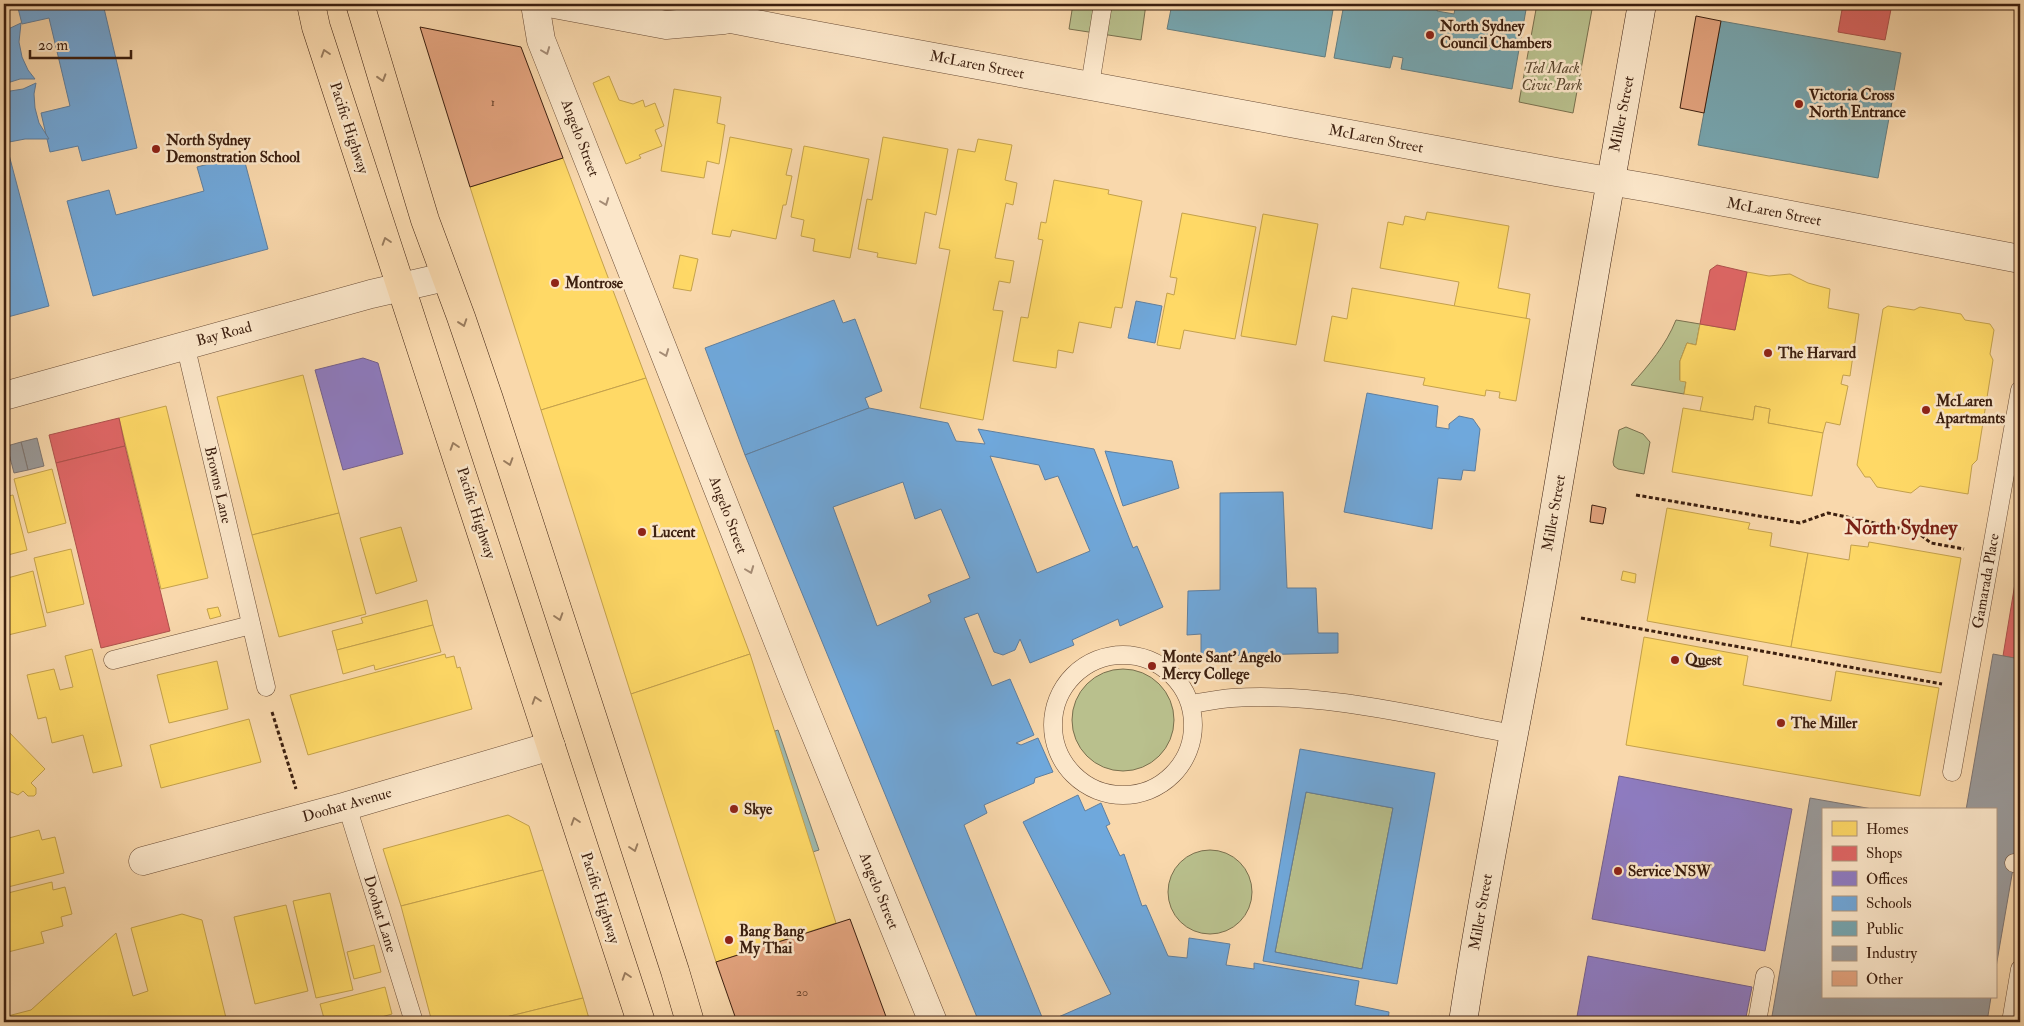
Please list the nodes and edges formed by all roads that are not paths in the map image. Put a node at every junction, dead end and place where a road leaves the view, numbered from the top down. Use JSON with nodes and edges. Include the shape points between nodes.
{"nodes":[{"id":1,"x":311,"y":4,"type":"edge"},
{"id":2,"x":360,"y":4,"type":"edge"},
{"id":3,"x":535,"y":4,"type":"edge"},
{"id":4,"x":554,"y":4,"type":"edge"},
{"id":5,"x":691,"y":4,"type":"edge"},
{"id":6,"x":1103,"y":4,"type":"edge"},
{"id":7,"x":1642,"y":4,"type":"edge"},
{"id":8,"x":731,"y":12,"type":"edge"},
{"id":9,"x":1090,"y":85,"type":"junction"},
{"id":10,"x":1610,"y":180,"type":"junction"},
{"id":11,"x":2020,"y":259,"type":"edge"},
{"id":12,"x":445,"y":277,"type":"junction"},
{"id":13,"x":401,"y":287,"type":"junction"},
{"id":14,"x":185,"y":344,"type":"junction"},
{"id":15,"x":2020,"y":390,"type":"edge"},
{"id":16,"x":4,"y":396,"type":"edge"},
{"id":17,"x":251,"y":625,"type":"junction"},
{"id":18,"x":113,"y":660,"type":"dead end"},
{"id":19,"x":266,"y":687,"type":"road end"},
{"id":20,"x":1190,"y":704,"type":"junction"},
{"id":21,"x":1513,"y":734,"type":"junction"},
{"id":22,"x":551,"y":746,"type":"junction"},
{"id":23,"x":1952,"y":772,"type":"dead end"},
{"id":24,"x":347,"y":806,"type":"junction"},
{"id":25,"x":143,"y":860,"type":"dead end"},
{"id":26,"x":2020,"y":968,"type":"edge"},
{"id":27,"x":1765,"y":976,"type":"dead end"},
{"id":28,"x":414,"y":1022,"type":"edge"},
{"id":29,"x":641,"y":1022,"type":"edge"},
{"id":30,"x":690,"y":1022,"type":"edge"},
{"id":31,"x":933,"y":1022,"type":"edge"},
{"id":32,"x":1463,"y":1022,"type":"edge"},
{"id":33,"x":1757,"y":1022,"type":"edge"},
{"id":34,"x":2011,"y":1022,"type":"edge"}],
"edges":[{"from":13,"to":1,"type":"main road","name":"Pacific Highway","one_way":true},
{"from":2,"to":12,"type":"main road","one_way":true},
{"from":3,"to":31,"type":"street","name":"Angelo Street","one_way":true,"via":[[541,40],[796,687]]},
{"from":4,"to":8,"type":"street","name":"McLaren Street","via":[[666,25]]},
{"from":5,"to":8,"type":"street","name":"McLaren Street"},
{"from":6,"to":9,"type":"lane"},
{"from":7,"to":10,"type":"street","name":"Miller Street"},
{"from":8,"to":9,"type":"street","name":"McLaren Street"},
{"from":9,"to":10,"type":"street","name":"McLaren Street"},
{"from":10,"to":11,"type":"street","name":"McLaren Street"},
{"from":10,"to":21,"type":"street","name":"Miller Street"},
{"from":12,"to":13,"type":"street","name":"Bay Road"},
{"from":12,"to":30,"type":"main road","one_way":true,"via":[[492,409]]},
{"from":13,"to":14,"type":"street","name":"Bay Road"},
{"from":22,"to":13,"type":"main road","name":"Pacific Highway","one_way":true},
{"from":14,"to":16,"type":"street","name":"Bay Road"},
{"from":14,"to":17,"type":"lane","name":"Browns Lane"},
{"from":15,"to":23,"type":"lane","name":"Gamarada Place"},
{"from":17,"to":18,"type":"lane"},
{"from":17,"to":19,"type":"lane","name":"Browns Lane"},
{"from":20,"to":20,"type":"lane","via":[[1194,727],[1190,749],[1178,769],[1161,784],[1140,793],[1116,795],[1094,789],[1074,776],[1060,757],[1053,735],[1054,711],[1063,690],[1078,672],[1098,660],[1121,655],[1150,661],[1164,668],[1180,684]]},
{"from":20,"to":21,"type":"lane","via":[[1232,698],[1295,698],[1370,707]]},
{"from":21,"to":32,"type":"street","name":"Miller Street"},
{"from":22,"to":24,"type":"street","name":"Doohat Avenue"},
{"from":29,"to":22,"type":"main road","name":"Pacific Highway","one_way":true},
{"from":24,"to":25,"type":"street","name":"Doohat Avenue"},
{"from":24,"to":28,"type":"lane","name":"Doohat Lane"},
{"from":26,"to":34,"type":"lane"},
{"from":27,"to":33,"type":"lane"}]}
